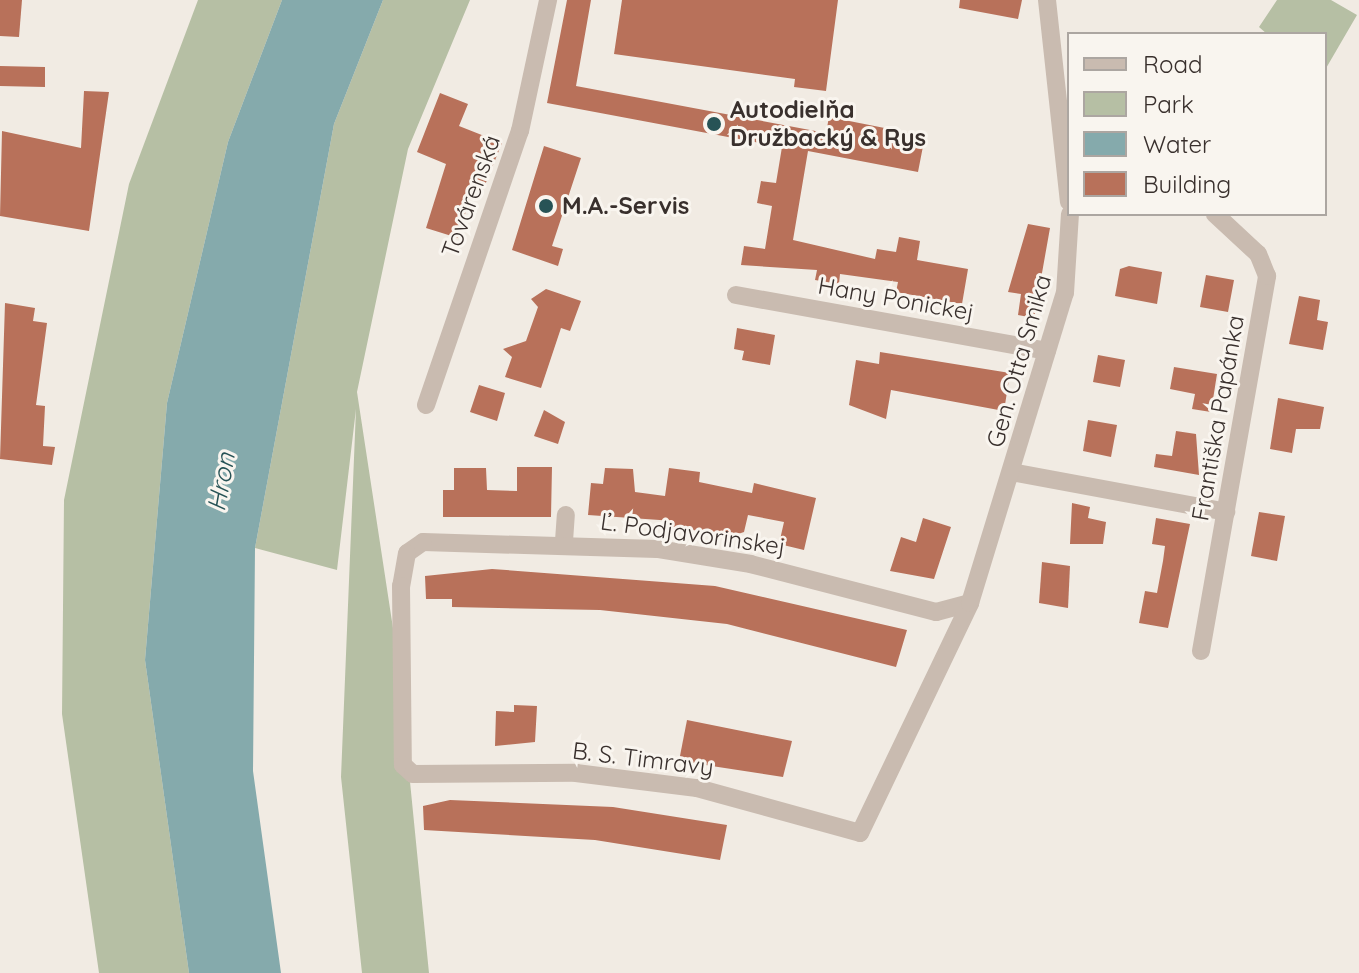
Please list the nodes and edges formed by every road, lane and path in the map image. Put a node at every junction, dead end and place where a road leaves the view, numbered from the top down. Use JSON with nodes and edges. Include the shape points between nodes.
{"nodes":[{"id":1,"x":548,"y":0,"type":"edge"},
{"id":2,"x":1047,"y":0,"type":"edge"},
{"id":3,"x":1065,"y":92,"type":"edge"},
{"id":4,"x":1067,"y":147,"type":"edge"},
{"id":5,"x":1070,"y":216,"type":"edge"},
{"id":6,"x":1217,"y":216,"type":"edge"},
{"id":7,"x":736,"y":295,"type":"dead end"},
{"id":8,"x":1047,"y":351,"type":"junction"},
{"id":9,"x":426,"y":405,"type":"dead end"},
{"id":10,"x":1011,"y":472,"type":"junction"},
{"id":11,"x":1226,"y":512,"type":"junction"},
{"id":12,"x":566,"y":515,"type":"dead end"},
{"id":13,"x":564,"y":541,"type":"junction"},
{"id":14,"x":970,"y":603,"type":"junction"},
{"id":15,"x":1201,"y":651,"type":"dead end"},
{"id":16,"x":413,"y":774,"type":"joint"},
{"id":17,"x":860,"y":833,"type":"joint"}],
"edges":[{"from":1,"to":9,"type":"street","name":"Továrenská","via":[[520,131]]},
{"from":2,"to":3,"type":"street"},
{"from":3,"to":4,"type":"street"},
{"from":5,"to":8,"type":"street","name":"Gen. Otta Smika","via":[[1070,270]]},
{"from":6,"to":11,"type":"street","name":"Františka Papánka","via":[[1258,254],[1267,276]]},
{"from":7,"to":8,"type":"street","name":"Hany Ponickej"},
{"from":8,"to":10,"type":"street","name":"Gen. Otta Smika"},
{"from":10,"to":11,"type":"street","name":"Gen. Otta Smika"},
{"from":10,"to":14,"type":"street","name":"Gen. Otta Smika"},
{"from":11,"to":15,"type":"street","name":"Františka Papánka"},
{"from":12,"to":13,"type":"street"},
{"from":13,"to":14,"type":"street","name":"Ľ. Podjavorinskej","via":[[751,564],[934,612]]},
{"from":13,"to":16,"type":"street","name":"Ľ. Podjavorinskej","via":[[423,542],[407,553],[397,698],[400,749]]},
{"from":14,"to":17,"type":"street","name":"Gen. Otta Smika"},
{"from":16,"to":17,"type":"street","name":"B. S. Timravy","via":[[576,773],[637,780],[753,801]]}]}
